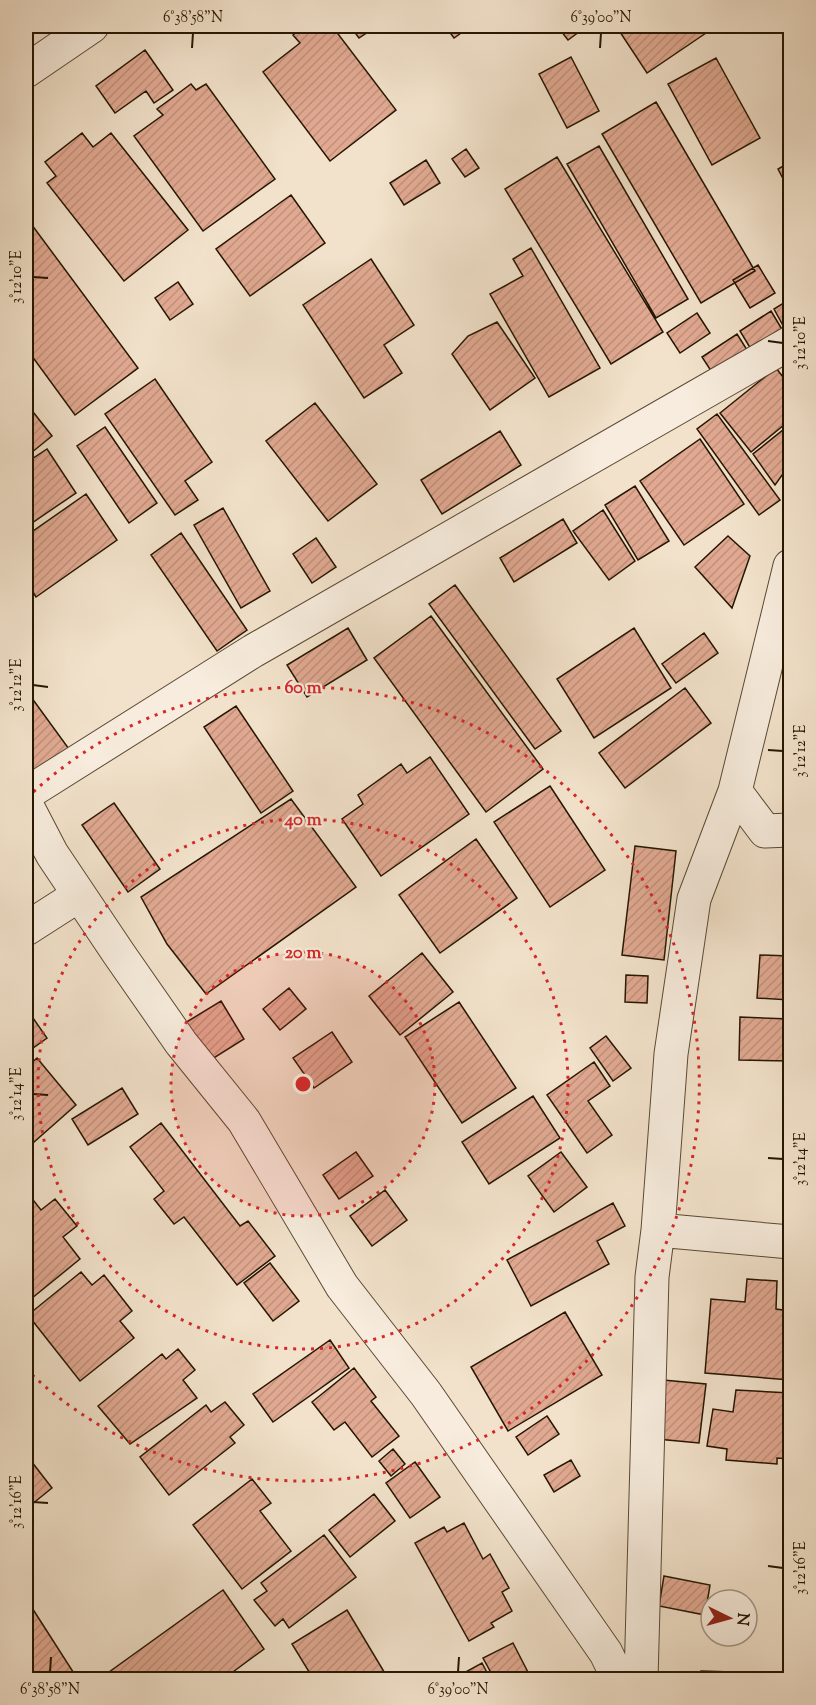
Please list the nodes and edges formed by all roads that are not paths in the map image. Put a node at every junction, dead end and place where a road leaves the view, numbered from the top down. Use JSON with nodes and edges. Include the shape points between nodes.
{"nodes":[{"id":1,"x":92,"y":26,"type":"edge"},
{"id":2,"x":60,"y":35,"type":"edge"},
{"id":3,"x":26,"y":71,"type":"edge"},
{"id":4,"x":790,"y":343,"type":"edge"},
{"id":5,"x":790,"y":566,"type":"edge"},
{"id":6,"x":735,"y":791,"type":"junction"},
{"id":7,"x":26,"y":794,"type":"edge"},
{"id":8,"x":26,"y":804,"type":"edge"},
{"id":9,"x":790,"y":830,"type":"edge"},
{"id":10,"x":79,"y":895,"type":"junction"},
{"id":11,"x":26,"y":929,"type":"edge"},
{"id":12,"x":658,"y":1230,"type":"junction"},
{"id":13,"x":790,"y":1242,"type":"edge"},
{"id":14,"x":619,"y":1680,"type":"edge"},
{"id":15,"x":641,"y":1680,"type":"edge"}],
"edges":[{"from":1,"to":2,"type":"street"},
{"from":2,"to":3,"type":"street"},
{"from":4,"to":7,"type":"street","via":[[253,651]]},
{"from":5,"to":6,"type":"street"},
{"from":6,"to":9,"type":"street","via":[[765,831]]},
{"from":6,"to":12,"type":"street","via":[[694,899],[671,1054]]},
{"from":8,"to":10,"type":"street"},
{"from":10,"to":11,"type":"street"},
{"from":10,"to":14,"type":"street","via":[[181,1043],[244,1121],[342,1286],[426,1394],[606,1653]]},
{"from":12,"to":13,"type":"street"},
{"from":12,"to":15,"type":"street","via":[[652,1277]]}]}
